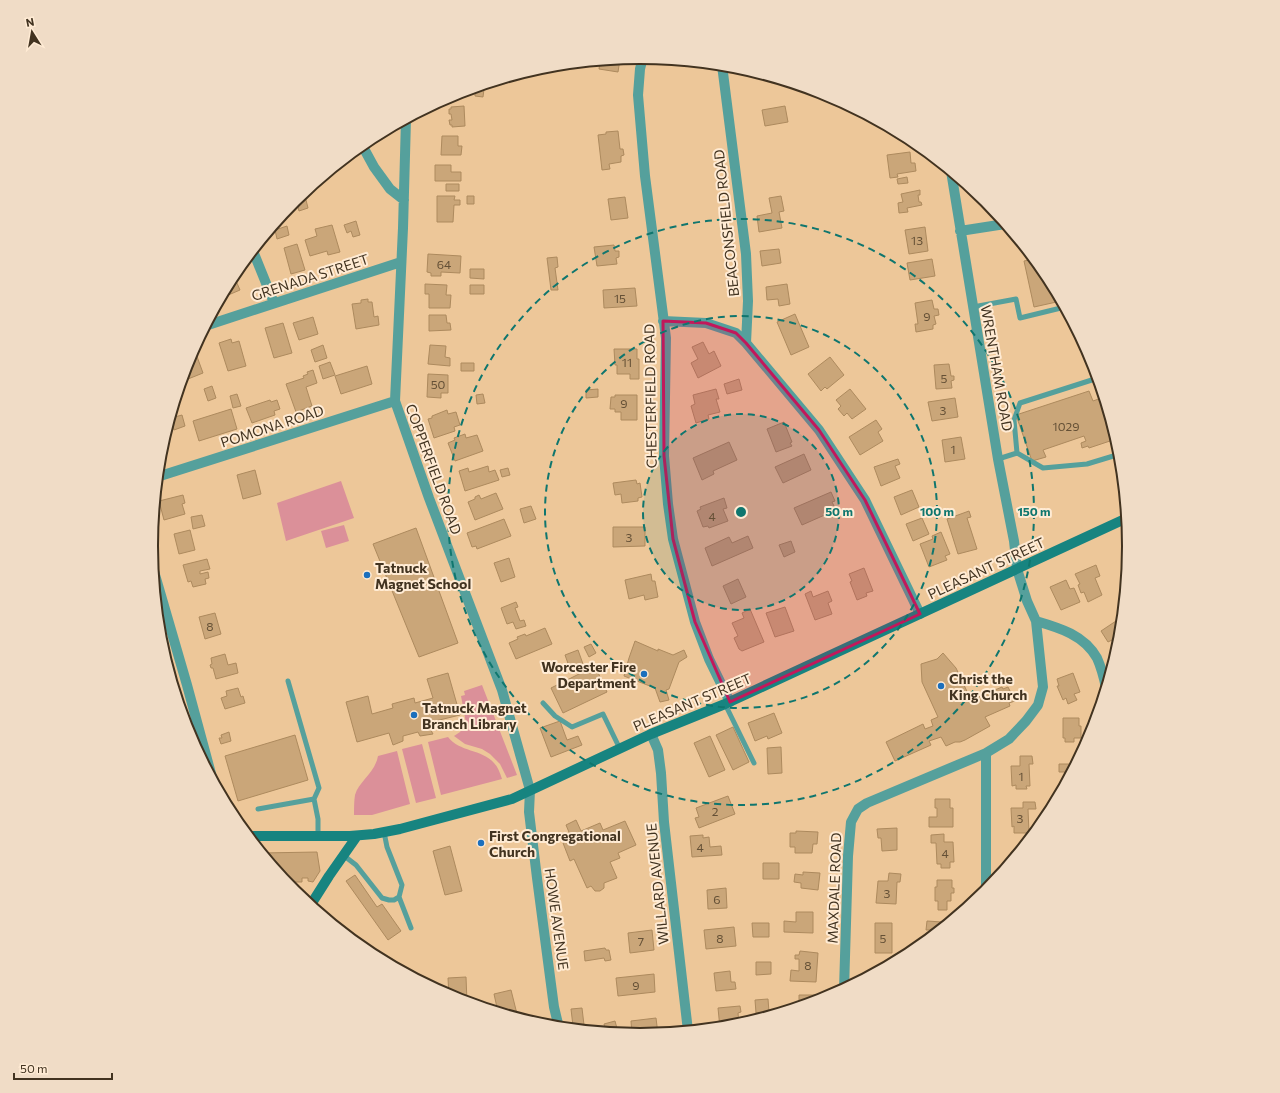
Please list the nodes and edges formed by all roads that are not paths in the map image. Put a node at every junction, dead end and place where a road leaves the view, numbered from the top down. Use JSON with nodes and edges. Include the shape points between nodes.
{"nodes":[{"id":1,"x":641,"y":64,"type":"edge"},
{"id":2,"x":723,"y":71,"type":"edge"},
{"id":3,"x":406,"y":125,"type":"edge"},
{"id":4,"x":365,"y":150,"type":"edge"},
{"id":5,"x":952,"y":179,"type":"edge"},
{"id":6,"x":404,"y":200,"type":"junction"},
{"id":7,"x":1000,"y":225,"type":"edge"},
{"id":8,"x":960,"y":231,"type":"junction"},
{"id":9,"x":255,"y":256,"type":"edge"},
{"id":10,"x":401,"y":262,"type":"junction"},
{"id":11,"x":274,"y":304,"type":"junction"},
{"id":12,"x":973,"y":307,"type":"junction"},
{"id":13,"x":1060,"y":308,"type":"edge"},
{"id":14,"x":663,"y":321,"type":"junction"},
{"id":15,"x":212,"y":324,"type":"edge"},
{"id":16,"x":746,"y":343,"type":"junction"},
{"id":17,"x":1093,"y":380,"type":"edge"},
{"id":18,"x":395,"y":401,"type":"junction"},
{"id":19,"x":1017,"y":453,"type":"junction"},
{"id":20,"x":1114,"y":456,"type":"edge"},
{"id":21,"x":998,"y":459,"type":"junction"},
{"id":22,"x":163,"y":475,"type":"edge"},
{"id":23,"x":1121,"y":521,"type":"edge"},
{"id":24,"x":1017,"y":569,"type":"junction"},
{"id":25,"x":161,"y":594,"type":"edge"},
{"id":26,"x":920,"y":614,"type":"junction"},
{"id":27,"x":1036,"y":621,"type":"junction"},
{"id":28,"x":1103,"y":680,"type":"edge"},
{"id":29,"x":288,"y":681,"type":"dead end"},
{"id":30,"x":543,"y":703,"type":"dead end"},
{"id":31,"x":727,"y":703,"type":"junction"},
{"id":32,"x":651,"y":734,"type":"junction"},
{"id":33,"x":620,"y":749,"type":"junction"},
{"id":34,"x":986,"y":753,"type":"junction"},
{"id":35,"x":208,"y":761,"type":"edge"},
{"id":36,"x":754,"y":763,"type":"dead end"},
{"id":37,"x":530,"y":790,"type":"junction"},
{"id":38,"x":314,"y":799,"type":"junction"},
{"id":39,"x":258,"y":809,"type":"dead end"},
{"id":40,"x":384,"y":832,"type":"junction"},
{"id":41,"x":254,"y":836,"type":"edge"},
{"id":42,"x":318,"y":836,"type":"junction"},
{"id":43,"x":357,"y":836,"type":"junction"},
{"id":44,"x":343,"y":855,"type":"junction"},
{"id":45,"x":986,"y":883,"type":"edge"},
{"id":46,"x":398,"y":897,"type":"junction"},
{"id":47,"x":313,"y":901,"type":"edge"},
{"id":48,"x":412,"y":928,"type":"dead end"},
{"id":49,"x":844,"y":983,"type":"edge"},
{"id":50,"x":558,"y":1022,"type":"edge"},
{"id":51,"x":687,"y":1027,"type":"edge"}],
"edges":[{"from":1,"to":14,"type":"street","name":"CHESTERFIELD ROAD","via":[[638,95]]},
{"from":2,"to":16,"type":"street","name":"BEACONSFIELD ROAD","via":[[746,254]]},
{"from":3,"to":6,"type":"street","name":"COPPERFIELD ROAD"},
{"from":4,"to":6,"type":"street","via":[[390,190]]},
{"from":5,"to":8,"type":"street","name":"WRENTHAM ROAD"},
{"from":6,"to":10,"type":"street","name":"COPPERFIELD ROAD"},
{"from":7,"to":8,"type":"street"},
{"from":8,"to":12,"type":"street","name":"WRENTHAM ROAD"},
{"from":9,"to":11,"type":"street"},
{"from":10,"to":11,"type":"street","name":"GRENADA STREET"},
{"from":10,"to":18,"type":"street","name":"COPPERFIELD ROAD"},
{"from":11,"to":15,"type":"street","name":"GRENADA STREET"},
{"from":12,"to":13,"type":"lane","via":[[1016,299],[1020,318]]},
{"from":12,"to":21,"type":"street","name":"WRENTHAM ROAD"},
{"from":14,"to":16,"type":"street","via":[[706,323],[736,333]]},
{"from":14,"to":31,"type":"street","name":"CHESTERFIELD ROAD","via":[[666,338],[664,456],[673,540],[695,622]]},
{"from":16,"to":26,"type":"street","via":[[819,430],[865,500]]},
{"from":17,"to":19,"type":"lane","via":[[1020,403],[1014,420]]},
{"from":18,"to":22,"type":"street","name":"POMONA ROAD"},
{"from":18,"to":37,"type":"street","name":"COPPERFIELD ROAD","via":[[431,504],[502,690]]},
{"from":19,"to":20,"type":"lane","via":[[1043,468],[1087,464]]},
{"from":19,"to":21,"type":"lane"},
{"from":21,"to":24,"type":"street","name":"WRENTHAM ROAD"},
{"from":23,"to":24,"type":"main road","name":"PLEASANT STREET"},
{"from":24,"to":26,"type":"main road","name":"PLEASANT STREET"},
{"from":24,"to":27,"type":"street","name":"WRENTHAM ROAD"},
{"from":25,"to":35,"type":"street"},
{"from":26,"to":31,"type":"main road","name":"PLEASANT STREET"},
{"from":27,"to":28,"type":"street","via":[[1073,634],[1086,645],[1097,658]]},
{"from":27,"to":34,"type":"street","name":"MAXDALE ROAD","via":[[1043,687],[1038,705],[1009,739]]},
{"from":29,"to":38,"type":"lane","via":[[319,788]]},
{"from":30,"to":33,"type":"lane","via":[[555,716],[572,727],[603,714]]},
{"from":31,"to":32,"type":"main road","name":"PLEASANT STREET"},
{"from":31,"to":36,"type":"lane"},
{"from":32,"to":33,"type":"main road","name":"PLEASANT STREET"},
{"from":32,"to":51,"type":"street","name":"WILLARD AVENUE","via":[[658,750],[661,774],[664,822]]},
{"from":33,"to":37,"type":"main road","name":"PLEASANT STREET"},
{"from":34,"to":45,"type":"street"},
{"from":34,"to":49,"type":"street","name":"MAXDALE ROAD","via":[[858,809],[851,822],[848,856]]},
{"from":37,"to":40,"type":"main road","name":"PLEASANT STREET","via":[[502,802]]},
{"from":37,"to":50,"type":"street","name":"HOWE AVENUE","via":[[529,812]]},
{"from":38,"to":39,"type":"lane"},
{"from":38,"to":42,"type":"lane"},
{"from":40,"to":43,"type":"main road","name":"PLEASANT STREET"},
{"from":40,"to":46,"type":"lane","via":[[402,885]]},
{"from":41,"to":42,"type":"main road","name":"PLEASANT STREET"},
{"from":42,"to":43,"type":"main road","name":"PLEASANT STREET"},
{"from":43,"to":44,"type":"main road"},
{"from":44,"to":46,"type":"lane","via":[[356,865],[382,898],[394,900]]},
{"from":44,"to":47,"type":"main road"},
{"from":46,"to":48,"type":"lane"}]}
